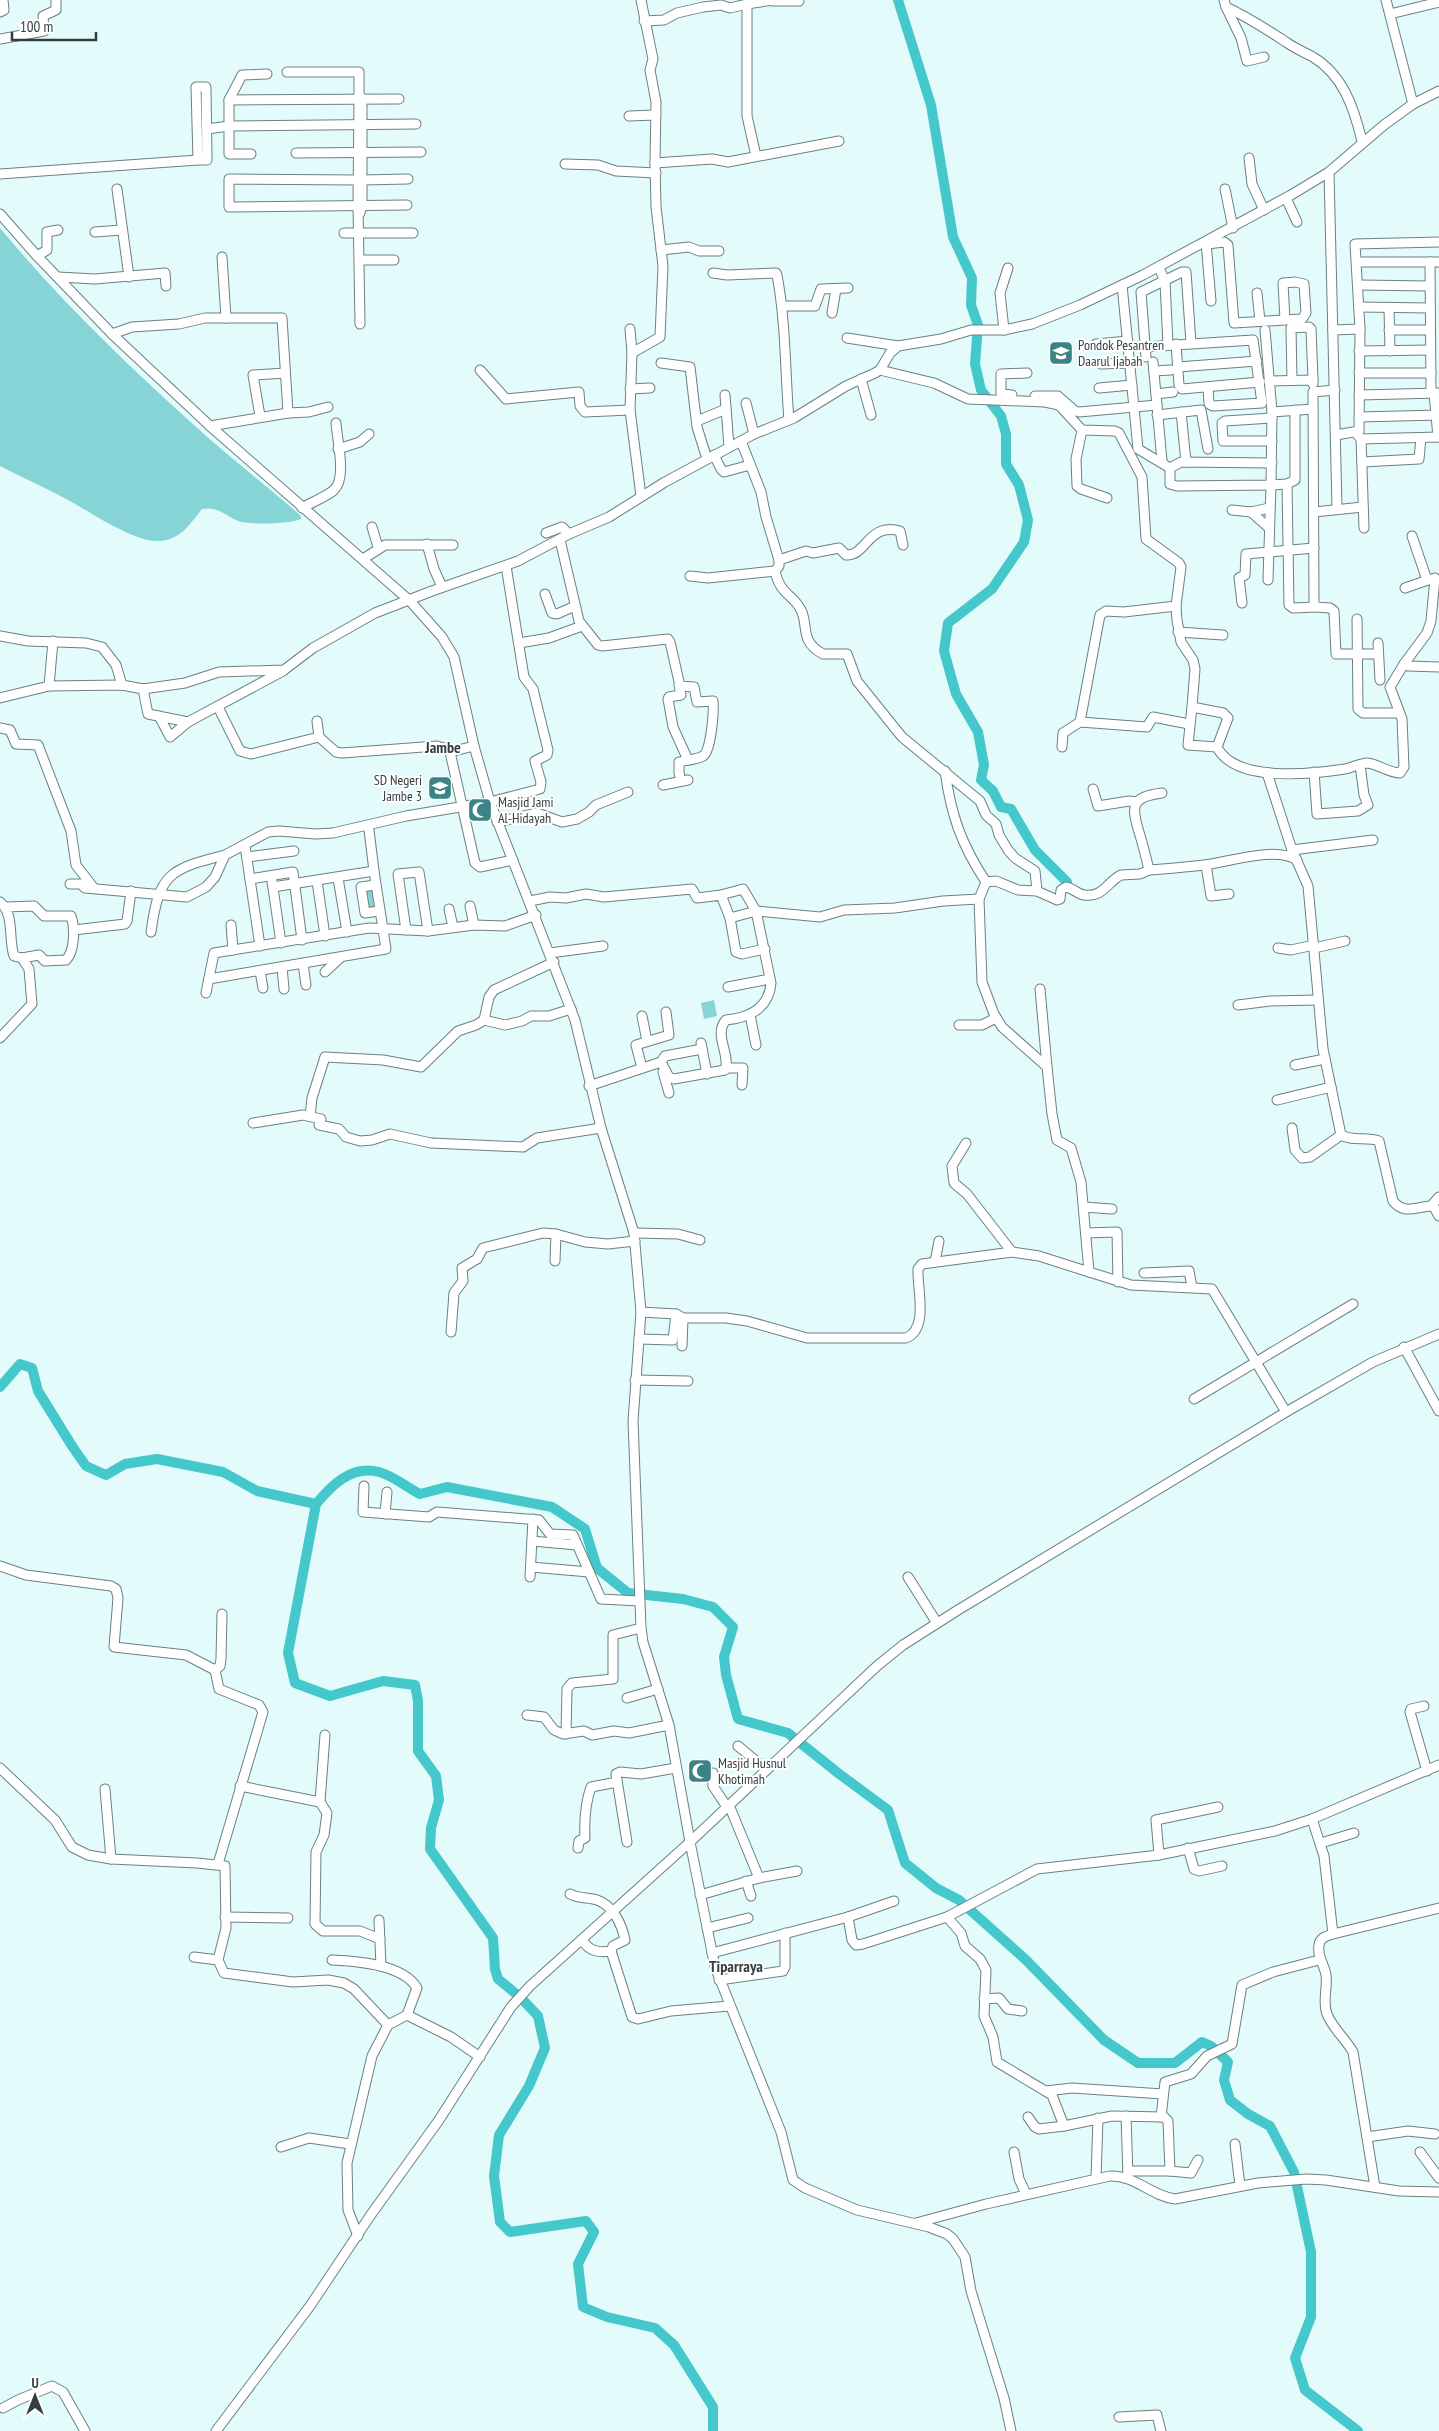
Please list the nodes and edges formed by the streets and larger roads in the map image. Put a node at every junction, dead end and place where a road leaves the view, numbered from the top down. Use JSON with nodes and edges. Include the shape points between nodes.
{"nodes":[{"id":1,"x":3,"y":0,"type":"edge"},
{"id":2,"x":56,"y":0,"type":"edge"},
{"id":3,"x":641,"y":0,"type":"edge"},
{"id":4,"x":773,"y":0,"type":"edge"},
{"id":5,"x":1386,"y":0,"type":"edge"},
{"id":6,"x":799,"y":1,"type":"edge"},
{"id":7,"x":1439,"y":2,"type":"edge"},
{"id":8,"x":721,"y":3,"type":"edge"},
{"id":9,"x":1225,"y":3,"type":"edge"},
{"id":10,"x":747,"y":4,"type":"junction"},
{"id":11,"x":0,"y":12,"type":"edge"},
{"id":12,"x":1390,"y":14,"type":"junction"},
{"id":13,"x":644,"y":21,"type":"junction"},
{"id":14,"x":0,"y":39,"type":"edge"},
{"id":15,"x":1264,"y":57,"type":"dead end"},
{"id":16,"x":287,"y":72,"type":"dead end"},
{"id":17,"x":267,"y":74,"type":"dead end"},
{"id":18,"x":1439,"y":91,"type":"edge"},
{"id":19,"x":360,"y":97,"type":"junction"},
{"id":20,"x":399,"y":99,"type":"dead end"},
{"id":21,"x":229,"y":100,"type":"junction"},
{"id":22,"x":1413,"y":104,"type":"junction"},
{"id":23,"x":656,"y":115,"type":"junction"},
{"id":24,"x":629,"y":116,"type":"dead end"},
{"id":25,"x":416,"y":124,"type":"dead end"},
{"id":26,"x":360,"y":125,"type":"junction"},
{"id":27,"x":229,"y":126,"type":"junction"},
{"id":28,"x":207,"y":129,"type":"junction"},
{"id":29,"x":839,"y":141,"type":"dead end"},
{"id":30,"x":1362,"y":141,"type":"junction"},
{"id":31,"x":360,"y":152,"type":"junction"},
{"id":32,"x":421,"y":152,"type":"dead end"},
{"id":33,"x":296,"y":153,"type":"dead end"},
{"id":34,"x":251,"y":154,"type":"dead end"},
{"id":35,"x":756,"y":156,"type":"junction"},
{"id":36,"x":1249,"y":158,"type":"dead end"},
{"id":37,"x":198,"y":160,"type":"junction"},
{"id":38,"x":655,"y":163,"type":"junction"},
{"id":39,"x":565,"y":164,"type":"dead end"},
{"id":40,"x":1329,"y":172,"type":"junction"},
{"id":41,"x":656,"y":173,"type":"junction"},
{"id":42,"x":0,"y":174,"type":"edge"},
{"id":43,"x":408,"y":179,"type":"dead end"},
{"id":44,"x":360,"y":180,"type":"junction"},
{"id":45,"x":117,"y":189,"type":"dead end"},
{"id":46,"x":1225,"y":189,"type":"dead end"},
{"id":47,"x":1286,"y":198,"type":"junction"},
{"id":48,"x":407,"y":205,"type":"dead end"},
{"id":49,"x":360,"y":208,"type":"junction"},
{"id":50,"x":1264,"y":210,"type":"junction"},
{"id":51,"x":0,"y":214,"type":"edge"},
{"id":52,"x":1297,"y":222,"type":"dead end"},
{"id":53,"x":1232,"y":228,"type":"junction"},
{"id":54,"x":58,"y":230,"type":"dead end"},
{"id":55,"x":122,"y":230,"type":"junction"},
{"id":56,"x":94,"y":232,"type":"dead end"},
{"id":57,"x":344,"y":233,"type":"dead end"},
{"id":58,"x":360,"y":233,"type":"junction"},
{"id":59,"x":413,"y":233,"type":"dead end"},
{"id":60,"x":1439,"y":242,"type":"edge"},
{"id":61,"x":1206,"y":243,"type":"junction"},
{"id":62,"x":661,"y":250,"type":"junction"},
{"id":63,"x":720,"y":251,"type":"dead end"},
{"id":64,"x":37,"y":256,"type":"junction"},
{"id":65,"x":222,"y":257,"type":"dead end"},
{"id":66,"x":360,"y":260,"type":"junction"},
{"id":67,"x":394,"y":260,"type":"dead end"},
{"id":68,"x":1357,"y":262,"type":"junction"},
{"id":69,"x":1434,"y":262,"type":"edge"},
{"id":70,"x":1159,"y":267,"type":"junction"},
{"id":71,"x":1008,"y":268,"type":"dead end"},
{"id":72,"x":713,"y":273,"type":"dead end"},
{"id":73,"x":58,"y":277,"type":"junction"},
{"id":74,"x":129,"y":277,"type":"junction"},
{"id":75,"x":1164,"y":282,"type":"junction"},
{"id":76,"x":1122,"y":285,"type":"junction"},
{"id":77,"x":166,"y":286,"type":"dead end"},
{"id":78,"x":1358,"y":286,"type":"junction"},
{"id":79,"x":1430,"y":286,"type":"junction"},
{"id":80,"x":848,"y":288,"type":"dead end"},
{"id":81,"x":836,"y":289,"type":"junction"},
{"id":82,"x":1257,"y":293,"type":"dead end"},
{"id":83,"x":1211,"y":301,"type":"dead end"},
{"id":84,"x":782,"y":306,"type":"junction"},
{"id":85,"x":1359,"y":308,"type":"junction"},
{"id":86,"x":1389,"y":308,"type":"junction"},
{"id":87,"x":1430,"y":308,"type":"junction"},
{"id":88,"x":832,"y":313,"type":"dead end"},
{"id":89,"x":226,"y":318,"type":"junction"},
{"id":90,"x":1285,"y":320,"type":"junction"},
{"id":91,"x":1260,"y":321,"type":"junction"},
{"id":92,"x":360,"y":324,"type":"dead end"},
{"id":93,"x":630,"y":329,"type":"dead end"},
{"id":94,"x":1360,"y":329,"type":"junction"},
{"id":95,"x":1004,"y":330,"type":"junction"},
{"id":96,"x":1265,"y":330,"type":"dead end"},
{"id":97,"x":1333,"y":330,"type":"junction"},
{"id":98,"x":1389,"y":330,"type":"junction"},
{"id":99,"x":1430,"y":330,"type":"junction"},
{"id":100,"x":112,"y":334,"type":"junction"},
{"id":101,"x":847,"y":338,"type":"dead end"},
{"id":102,"x":1128,"y":341,"type":"junction"},
{"id":103,"x":1096,"y":344,"type":"dead end"},
{"id":104,"x":1191,"y":344,"type":"junction"},
{"id":105,"x":1172,"y":345,"type":"junction"},
{"id":106,"x":898,"y":346,"type":"junction"},
{"id":107,"x":1145,"y":347,"type":"junction"},
{"id":108,"x":1359,"y":350,"type":"junction"},
{"id":109,"x":1430,"y":350,"type":"junction"},
{"id":110,"x":1390,"y":351,"type":"junction"},
{"id":111,"x":632,"y":353,"type":"junction"},
{"id":112,"x":1257,"y":361,"type":"junction"},
{"id":113,"x":661,"y":363,"type":"dead end"},
{"id":114,"x":1130,"y":363,"type":"junction"},
{"id":115,"x":1101,"y":364,"type":"dead end"},
{"id":116,"x":1151,"y":364,"type":"junction"},
{"id":117,"x":1174,"y":368,"type":"junction"},
{"id":118,"x":480,"y":370,"type":"dead end"},
{"id":119,"x":880,"y":370,"type":"junction"},
{"id":120,"x":1431,"y":372,"type":"junction"},
{"id":121,"x":285,"y":373,"type":"junction"},
{"id":122,"x":1027,"y":373,"type":"dead end"},
{"id":123,"x":1359,"y":373,"type":"junction"},
{"id":124,"x":861,"y":379,"type":"junction"},
{"id":125,"x":1292,"y":380,"type":"junction"},
{"id":126,"x":1313,"y":380,"type":"junction"},
{"id":127,"x":1265,"y":382,"type":"junction"},
{"id":128,"x":1132,"y":385,"type":"junction"},
{"id":129,"x":1208,"y":386,"type":"junction"},
{"id":130,"x":650,"y":388,"type":"dead end"},
{"id":131,"x":1099,"y":388,"type":"dead end"},
{"id":132,"x":630,"y":389,"type":"junction"},
{"id":133,"x":1335,"y":390,"type":"junction"},
{"id":134,"x":1173,"y":392,"type":"dead end"},
{"id":135,"x":1314,"y":392,"type":"junction"},
{"id":136,"x":1435,"y":393,"type":"edge"},
{"id":137,"x":1156,"y":394,"type":"junction"},
{"id":138,"x":725,"y":395,"type":"dead end"},
{"id":139,"x":1359,"y":395,"type":"junction"},
{"id":140,"x":746,"y":403,"type":"dead end"},
{"id":141,"x":1156,"y":405,"type":"junction"},
{"id":142,"x":328,"y":406,"type":"dead end"},
{"id":143,"x":1134,"y":407,"type":"junction"},
{"id":144,"x":726,"y":409,"type":"junction"},
{"id":145,"x":1313,"y":409,"type":"junction"},
{"id":146,"x":630,"y":410,"type":"junction"},
{"id":147,"x":1295,"y":410,"type":"junction"},
{"id":148,"x":1181,"y":412,"type":"junction"},
{"id":149,"x":288,"y":413,"type":"junction"},
{"id":150,"x":871,"y":415,"type":"dead end"},
{"id":151,"x":1158,"y":415,"type":"junction"},
{"id":152,"x":1272,"y":415,"type":"junction"},
{"id":153,"x":1438,"y":415,"type":"edge"},
{"id":154,"x":260,"y":416,"type":"junction"},
{"id":155,"x":1359,"y":417,"type":"junction"},
{"id":156,"x":697,"y":420,"type":"junction"},
{"id":157,"x":789,"y":420,"type":"junction"},
{"id":158,"x":336,"y":423,"type":"dead end"},
{"id":159,"x":210,"y":426,"type":"junction"},
{"id":160,"x":1082,"y":430,"type":"junction"},
{"id":161,"x":368,"y":434,"type":"dead end"},
{"id":162,"x":754,"y":434,"type":"junction"},
{"id":163,"x":1336,"y":435,"type":"junction"},
{"id":164,"x":1359,"y":436,"type":"junction"},
{"id":165,"x":1439,"y":437,"type":"edge"},
{"id":166,"x":1421,"y":438,"type":"junction"},
{"id":167,"x":1272,"y":440,"type":"junction"},
{"id":168,"x":740,"y":441,"type":"junction"},
{"id":169,"x":729,"y":447,"type":"junction"},
{"id":170,"x":338,"y":449,"type":"junction"},
{"id":171,"x":1208,"y":449,"type":"dead end"},
{"id":172,"x":711,"y":457,"type":"junction"},
{"id":173,"x":1296,"y":458,"type":"junction"},
{"id":174,"x":1312,"y":458,"type":"junction"},
{"id":175,"x":1162,"y":461,"type":"junction"},
{"id":176,"x":1186,"y":462,"type":"junction"},
{"id":177,"x":1362,"y":462,"type":"junction"},
{"id":178,"x":1272,"y":463,"type":"junction"},
{"id":179,"x":750,"y":465,"type":"junction"},
{"id":180,"x":1170,"y":468,"type":"junction"},
{"id":181,"x":1287,"y":484,"type":"junction"},
{"id":182,"x":1271,"y":485,"type":"junction"},
{"id":183,"x":641,"y":496,"type":"junction"},
{"id":184,"x":1107,"y":498,"type":"dead end"},
{"id":185,"x":1363,"y":507,"type":"junction"},
{"id":186,"x":302,"y":508,"type":"junction"},
{"id":187,"x":1269,"y":508,"type":"junction"},
{"id":188,"x":1338,"y":508,"type":"junction"},
{"id":189,"x":1232,"y":510,"type":"dead end"},
{"id":190,"x":1251,"y":512,"type":"junction"},
{"id":191,"x":1314,"y":512,"type":"junction"},
{"id":192,"x":372,"y":527,"type":"dead end"},
{"id":193,"x":1269,"y":528,"type":"junction"},
{"id":194,"x":1364,"y":528,"type":"dead end"},
{"id":195,"x":546,"y":532,"type":"dead end"},
{"id":196,"x":569,"y":534,"type":"junction"},
{"id":197,"x":1412,"y":536,"type":"dead end"},
{"id":198,"x":560,"y":540,"type":"junction"},
{"id":199,"x":427,"y":544,"type":"junction"},
{"id":200,"x":453,"y":545,"type":"dead end"},
{"id":201,"x":903,"y":545,"type":"dead end"},
{"id":202,"x":378,"y":547,"type":"junction"},
{"id":203,"x":1314,"y":548,"type":"junction"},
{"id":204,"x":1288,"y":551,"type":"junction"},
{"id":205,"x":1268,"y":552,"type":"junction"},
{"id":206,"x":363,"y":559,"type":"junction"},
{"id":207,"x":779,"y":560,"type":"junction"},
{"id":208,"x":506,"y":566,"type":"junction"},
{"id":209,"x":775,"y":571,"type":"junction"},
{"id":210,"x":690,"y":576,"type":"dead end"},
{"id":211,"x":1434,"y":579,"type":"edge"},
{"id":212,"x":1268,"y":580,"type":"dead end"},
{"id":213,"x":442,"y":587,"type":"junction"},
{"id":214,"x":1405,"y":588,"type":"dead end"},
{"id":215,"x":545,"y":594,"type":"dead end"},
{"id":216,"x":410,"y":601,"type":"junction"},
{"id":217,"x":1242,"y":602,"type":"dead end"},
{"id":218,"x":575,"y":606,"type":"junction"},
{"id":219,"x":1176,"y":606,"type":"junction"},
{"id":220,"x":1315,"y":607,"type":"junction"},
{"id":221,"x":1357,"y":619,"type":"dead end"},
{"id":222,"x":582,"y":626,"type":"junction"},
{"id":223,"x":1178,"y":632,"type":"junction"},
{"id":224,"x":1223,"y":635,"type":"dead end"},
{"id":225,"x":0,"y":636,"type":"edge"},
{"id":226,"x":53,"y":641,"type":"junction"},
{"id":227,"x":519,"y":643,"type":"junction"},
{"id":228,"x":1378,"y":643,"type":"dead end"},
{"id":229,"x":1378,"y":654,"type":"junction"},
{"id":230,"x":1358,"y":655,"type":"junction"},
{"id":231,"x":1404,"y":664,"type":"junction"},
{"id":232,"x":1439,"y":667,"type":"edge"},
{"id":233,"x":284,"y":670,"type":"junction"},
{"id":234,"x":1380,"y":680,"type":"dead end"},
{"id":235,"x":122,"y":685,"type":"junction"},
{"id":236,"x":679,"y":685,"type":"junction"},
{"id":237,"x":49,"y":686,"type":"junction"},
{"id":238,"x":143,"y":689,"type":"junction"},
{"id":239,"x":0,"y":698,"type":"edge"},
{"id":240,"x":218,"y":708,"type":"junction"},
{"id":241,"x":1192,"y":708,"type":"junction"},
{"id":242,"x":1397,"y":713,"type":"dead end"},
{"id":243,"x":159,"y":716,"type":"junction"},
{"id":244,"x":318,"y":721,"type":"dead end"},
{"id":245,"x":188,"y":722,"type":"junction"},
{"id":246,"x":1080,"y":722,"type":"junction"},
{"id":247,"x":1189,"y":724,"type":"junction"},
{"id":248,"x":0,"y":728,"type":"edge"},
{"id":249,"x":319,"y":737,"type":"junction"},
{"id":250,"x":474,"y":746,"type":"junction"},
{"id":251,"x":1062,"y":747,"type":"dead end"},
{"id":252,"x":1217,"y":747,"type":"junction"},
{"id":253,"x":450,"y":752,"type":"junction"},
{"id":254,"x":688,"y":760,"type":"junction"},
{"id":255,"x":1360,"y":765,"type":"junction"},
{"id":256,"x":945,"y":770,"type":"junction"},
{"id":257,"x":1314,"y":772,"type":"junction"},
{"id":258,"x":1267,"y":773,"type":"junction"},
{"id":259,"x":663,"y":785,"type":"dead end"},
{"id":260,"x":1093,"y":789,"type":"dead end"},
{"id":261,"x":628,"y":792,"type":"dead end"},
{"id":262,"x":1162,"y":793,"type":"dead end"},
{"id":263,"x":490,"y":802,"type":"junction"},
{"id":264,"x":1137,"y":802,"type":"junction"},
{"id":265,"x":462,"y":806,"type":"junction"},
{"id":266,"x":497,"y":822,"type":"junction"},
{"id":267,"x":370,"y":830,"type":"dead end"},
{"id":268,"x":1372,"y":840,"type":"dead end"},
{"id":269,"x":244,"y":846,"type":"junction"},
{"id":270,"x":1292,"y":850,"type":"junction"},
{"id":271,"x":294,"y":851,"type":"dead end"},
{"id":272,"x":225,"y":855,"type":"junction"},
{"id":273,"x":247,"y":858,"type":"junction"},
{"id":274,"x":513,"y":860,"type":"junction"},
{"id":275,"x":1296,"y":860,"type":"junction"},
{"id":276,"x":1206,"y":865,"type":"junction"},
{"id":277,"x":1149,"y":870,"type":"junction"},
{"id":278,"x":374,"y":871,"type":"junction"},
{"id":279,"x":271,"y":876,"type":"junction"},
{"id":280,"x":338,"y":878,"type":"junction"},
{"id":281,"x":250,"y":879,"type":"junction"},
{"id":282,"x":317,"y":881,"type":"junction"},
{"id":283,"x":986,"y":882,"type":"junction"},
{"id":284,"x":70,"y":884,"type":"dead end"},
{"id":285,"x":295,"y":884,"type":"junction"},
{"id":286,"x":376,"y":885,"type":"junction"},
{"id":287,"x":93,"y":887,"type":"junction"},
{"id":288,"x":273,"y":887,"type":"junction"},
{"id":289,"x":131,"y":891,"type":"junction"},
{"id":290,"x":1037,"y":892,"type":"junction"},
{"id":291,"x":1229,"y":894,"type":"dead end"},
{"id":292,"x":158,"y":895,"type":"junction"},
{"id":293,"x":721,"y":895,"type":"junction"},
{"id":294,"x":979,"y":899,"type":"junction"},
{"id":295,"x":530,"y":901,"type":"junction"},
{"id":296,"x":3,"y":905,"type":"edge"},
{"id":297,"x":470,"y":906,"type":"dead end"},
{"id":298,"x":450,"y":909,"type":"dead end"},
{"id":299,"x":380,"y":911,"type":"junction"},
{"id":300,"x":756,"y":912,"type":"junction"},
{"id":301,"x":536,"y":915,"type":"junction"},
{"id":302,"x":730,"y":918,"type":"junction"},
{"id":303,"x":474,"y":924,"type":"junction"},
{"id":304,"x":231,"y":925,"type":"dead end"},
{"id":305,"x":382,"y":927,"type":"junction"},
{"id":306,"x":453,"y":927,"type":"junction"},
{"id":307,"x":74,"y":930,"type":"junction"},
{"id":308,"x":406,"y":930,"type":"junction"},
{"id":309,"x":428,"y":930,"type":"junction"},
{"id":310,"x":150,"y":932,"type":"dead end"},
{"id":311,"x":347,"y":932,"type":"junction"},
{"id":312,"x":325,"y":936,"type":"junction"},
{"id":313,"x":302,"y":940,"type":"junction"},
{"id":314,"x":1345,"y":942,"type":"dead end"},
{"id":315,"x":281,"y":943,"type":"junction"},
{"id":316,"x":260,"y":946,"type":"junction"},
{"id":317,"x":603,"y":946,"type":"dead end"},
{"id":318,"x":1314,"y":946,"type":"junction"},
{"id":319,"x":1278,"y":948,"type":"dead end"},
{"id":320,"x":765,"y":949,"type":"junction"},
{"id":321,"x":233,"y":950,"type":"junction"},
{"id":322,"x":550,"y":953,"type":"junction"},
{"id":323,"x":22,"y":958,"type":"junction"},
{"id":324,"x":340,"y":958,"type":"junction"},
{"id":325,"x":324,"y":960,"type":"junction"},
{"id":326,"x":554,"y":962,"type":"junction"},
{"id":327,"x":302,"y":964,"type":"junction"},
{"id":328,"x":282,"y":967,"type":"junction"},
{"id":329,"x":260,"y":970,"type":"junction"},
{"id":330,"x":209,"y":979,"type":"junction"},
{"id":331,"x":770,"y":979,"type":"junction"},
{"id":332,"x":306,"y":984,"type":"dead end"},
{"id":333,"x":728,"y":987,"type":"dead end"},
{"id":334,"x":262,"y":988,"type":"dead end"},
{"id":335,"x":284,"y":989,"type":"dead end"},
{"id":336,"x":1040,"y":989,"type":"dead end"},
{"id":337,"x":206,"y":993,"type":"dead end"},
{"id":338,"x":1317,"y":1000,"type":"junction"},
{"id":339,"x":1238,"y":1005,"type":"dead end"},
{"id":340,"x":571,"y":1009,"type":"junction"},
{"id":341,"x":666,"y":1012,"type":"dead end"},
{"id":342,"x":750,"y":1015,"type":"junction"},
{"id":343,"x":642,"y":1016,"type":"dead end"},
{"id":344,"x":996,"y":1018,"type":"junction"},
{"id":345,"x":484,"y":1020,"type":"junction"},
{"id":346,"x":959,"y":1025,"type":"dead end"},
{"id":347,"x":0,"y":1038,"type":"edge"},
{"id":348,"x":647,"y":1041,"type":"junction"},
{"id":349,"x":756,"y":1045,"type":"dead end"},
{"id":350,"x":1325,"y":1059,"type":"junction"},
{"id":351,"x":661,"y":1062,"type":"junction"},
{"id":352,"x":1295,"y":1065,"type":"dead end"},
{"id":353,"x":1047,"y":1067,"type":"junction"},
{"id":354,"x":642,"y":1068,"type":"junction"},
{"id":355,"x":726,"y":1068,"type":"junction"},
{"id":356,"x":707,"y":1074,"type":"junction"},
{"id":357,"x":742,"y":1085,"type":"dead end"},
{"id":358,"x":589,"y":1086,"type":"junction"},
{"id":359,"x":1332,"y":1087,"type":"junction"},
{"id":360,"x":669,"y":1093,"type":"dead end"},
{"id":361,"x":1277,"y":1100,"type":"dead end"},
{"id":362,"x":310,"y":1116,"type":"junction"},
{"id":363,"x":253,"y":1123,"type":"dead end"},
{"id":364,"x":601,"y":1128,"type":"junction"},
{"id":365,"x":1292,"y":1128,"type":"dead end"},
{"id":366,"x":1341,"y":1135,"type":"junction"},
{"id":367,"x":966,"y":1142,"type":"dead end"},
{"id":368,"x":1439,"y":1197,"type":"edge"},
{"id":369,"x":1431,"y":1206,"type":"junction"},
{"id":370,"x":1084,"y":1207,"type":"junction"},
{"id":371,"x":1112,"y":1210,"type":"dead end"},
{"id":372,"x":1439,"y":1216,"type":"edge"},
{"id":373,"x":1086,"y":1233,"type":"junction"},
{"id":374,"x":556,"y":1234,"type":"junction"},
{"id":375,"x":635,"y":1237,"type":"junction"},
{"id":376,"x":700,"y":1240,"type":"dead end"},
{"id":377,"x":939,"y":1241,"type":"dead end"},
{"id":378,"x":1012,"y":1252,"type":"junction"},
{"id":379,"x":555,"y":1261,"type":"dead end"},
{"id":380,"x":935,"y":1262,"type":"junction"},
{"id":381,"x":1089,"y":1272,"type":"junction"},
{"id":382,"x":1144,"y":1273,"type":"dead end"},
{"id":383,"x":1118,"y":1282,"type":"junction"},
{"id":384,"x":1192,"y":1287,"type":"junction"},
{"id":385,"x":1353,"y":1304,"type":"dead end"},
{"id":386,"x":641,"y":1312,"type":"junction"},
{"id":387,"x":680,"y":1316,"type":"junction"},
{"id":388,"x":451,"y":1332,"type":"dead end"},
{"id":389,"x":1439,"y":1334,"type":"edge"},
{"id":390,"x":638,"y":1339,"type":"junction"},
{"id":391,"x":682,"y":1346,"type":"dead end"},
{"id":392,"x":1404,"y":1347,"type":"junction"},
{"id":393,"x":1257,"y":1363,"type":"junction"},
{"id":394,"x":635,"y":1380,"type":"junction"},
{"id":395,"x":688,"y":1381,"type":"dead end"},
{"id":396,"x":1194,"y":1399,"type":"dead end"},
{"id":397,"x":1439,"y":1411,"type":"edge"},
{"id":398,"x":1286,"y":1412,"type":"junction"},
{"id":399,"x":364,"y":1486,"type":"dead end"},
{"id":400,"x":387,"y":1492,"type":"dead end"},
{"id":401,"x":385,"y":1514,"type":"junction"},
{"id":402,"x":533,"y":1519,"type":"junction"},
{"id":403,"x":532,"y":1541,"type":"junction"},
{"id":404,"x":577,"y":1545,"type":"junction"},
{"id":405,"x":0,"y":1566,"type":"edge"},
{"id":406,"x":531,"y":1567,"type":"junction"},
{"id":407,"x":589,"y":1572,"type":"junction"},
{"id":408,"x":530,"y":1577,"type":"dead end"},
{"id":409,"x":908,"y":1577,"type":"dead end"},
{"id":410,"x":639,"y":1600,"type":"junction"},
{"id":411,"x":222,"y":1614,"type":"dead end"},
{"id":412,"x":937,"y":1623,"type":"junction"},
{"id":413,"x":641,"y":1628,"type":"junction"},
{"id":414,"x":215,"y":1670,"type":"junction"},
{"id":415,"x":658,"y":1689,"type":"junction"},
{"id":416,"x":627,"y":1698,"type":"dead end"},
{"id":417,"x":1424,"y":1706,"type":"dead end"},
{"id":418,"x":527,"y":1715,"type":"dead end"},
{"id":419,"x":668,"y":1725,"type":"junction"},
{"id":420,"x":566,"y":1734,"type":"junction"},
{"id":421,"x":325,"y":1735,"type":"dead end"},
{"id":422,"x":738,"y":1746,"type":"dead end"},
{"id":423,"x":1439,"y":1765,"type":"edge"},
{"id":424,"x":0,"y":1768,"type":"edge"},
{"id":425,"x":676,"y":1768,"type":"junction"},
{"id":426,"x":767,"y":1770,"type":"junction"},
{"id":427,"x":1427,"y":1771,"type":"junction"},
{"id":428,"x":713,"y":1774,"type":"dead end"},
{"id":429,"x":617,"y":1782,"type":"junction"},
{"id":430,"x":240,"y":1786,"type":"junction"},
{"id":431,"x":105,"y":1789,"type":"dead end"},
{"id":432,"x":320,"y":1802,"type":"junction"},
{"id":433,"x":728,"y":1806,"type":"junction"},
{"id":434,"x":1218,"y":1807,"type":"dead end"},
{"id":435,"x":1312,"y":1819,"type":"junction"},
{"id":436,"x":1354,"y":1833,"type":"dead end"},
{"id":437,"x":627,"y":1842,"type":"dead end"},
{"id":438,"x":690,"y":1842,"type":"junction"},
{"id":439,"x":1321,"y":1843,"type":"junction"},
{"id":440,"x":578,"y":1848,"type":"dead end"},
{"id":441,"x":1188,"y":1848,"type":"junction"},
{"id":442,"x":1159,"y":1855,"type":"junction"},
{"id":443,"x":111,"y":1859,"type":"junction"},
{"id":444,"x":218,"y":1864,"type":"junction"},
{"id":445,"x":1222,"y":1866,"type":"dead end"},
{"id":446,"x":797,"y":1871,"type":"dead end"},
{"id":447,"x":759,"y":1878,"type":"junction"},
{"id":448,"x":746,"y":1881,"type":"junction"},
{"id":449,"x":570,"y":1894,"type":"dead end"},
{"id":450,"x":700,"y":1895,"type":"junction"},
{"id":451,"x":750,"y":1896,"type":"dead end"},
{"id":452,"x":894,"y":1901,"type":"dead end"},
{"id":453,"x":1439,"y":1908,"type":"edge"},
{"id":454,"x":613,"y":1911,"type":"junction"},
{"id":455,"x":225,"y":1916,"type":"junction"},
{"id":456,"x":947,"y":1917,"type":"junction"},
{"id":457,"x":288,"y":1918,"type":"dead end"},
{"id":458,"x":748,"y":1918,"type":"dead end"},
{"id":459,"x":848,"y":1918,"type":"junction"},
{"id":460,"x":379,"y":1920,"type":"dead end"},
{"id":461,"x":707,"y":1928,"type":"junction"},
{"id":462,"x":785,"y":1933,"type":"junction"},
{"id":463,"x":1333,"y":1934,"type":"junction"},
{"id":464,"x":380,"y":1939,"type":"junction"},
{"id":465,"x":582,"y":1940,"type":"junction"},
{"id":466,"x":611,"y":1951,"type":"junction"},
{"id":467,"x":712,"y":1953,"type":"junction"},
{"id":468,"x":194,"y":1957,"type":"dead end"},
{"id":469,"x":218,"y":1960,"type":"junction"},
{"id":470,"x":332,"y":1960,"type":"dead end"},
{"id":471,"x":1319,"y":1960,"type":"junction"},
{"id":472,"x":381,"y":1966,"type":"junction"},
{"id":473,"x":719,"y":1980,"type":"junction"},
{"id":474,"x":984,"y":1999,"type":"junction"},
{"id":475,"x":729,"y":2006,"type":"junction"},
{"id":476,"x":1022,"y":2011,"type":"dead end"},
{"id":477,"x":407,"y":2014,"type":"junction"},
{"id":478,"x":388,"y":2025,"type":"junction"},
{"id":479,"x":480,"y":2057,"type":"junction"},
{"id":480,"x":1046,"y":2091,"type":"junction"},
{"id":481,"x":1163,"y":2094,"type":"junction"},
{"id":482,"x":1126,"y":2116,"type":"junction"},
{"id":483,"x":1028,"y":2117,"type":"dead end"},
{"id":484,"x":1161,"y":2117,"type":"junction"},
{"id":485,"x":1098,"y":2118,"type":"junction"},
{"id":486,"x":1064,"y":2126,"type":"junction"},
{"id":487,"x":1435,"y":2134,"type":"dead end"},
{"id":488,"x":1367,"y":2138,"type":"junction"},
{"id":489,"x":350,"y":2144,"type":"junction"},
{"id":490,"x":1235,"y":2144,"type":"dead end"},
{"id":491,"x":281,"y":2148,"type":"dead end"},
{"id":492,"x":1014,"y":2152,"type":"dead end"},
{"id":493,"x":1420,"y":2152,"type":"dead end"},
{"id":494,"x":1198,"y":2160,"type":"dead end"},
{"id":495,"x":1170,"y":2171,"type":"junction"},
{"id":496,"x":1128,"y":2174,"type":"junction"},
{"id":497,"x":1096,"y":2178,"type":"junction"},
{"id":498,"x":1439,"y":2178,"type":"edge"},
{"id":499,"x":1240,"y":2186,"type":"junction"},
{"id":500,"x":1375,"y":2187,"type":"junction"},
{"id":501,"x":1439,"y":2192,"type":"edge"},
{"id":502,"x":1026,"y":2194,"type":"junction"},
{"id":503,"x":915,"y":2223,"type":"junction"},
{"id":504,"x":358,"y":2236,"type":"junction"},
{"id":505,"x":3,"y":2408,"type":"dead end"},
{"id":506,"x":1119,"y":2417,"type":"dead end"},
{"id":507,"x":85,"y":2431,"type":"edge"},
{"id":508,"x":216,"y":2431,"type":"edge"},
{"id":509,"x":1011,"y":2431,"type":"edge"},
{"id":510,"x":1161,"y":2431,"type":"edge"}],
"edges":[{"from":1,"to":11,"type":"street","via":[[4,10]]},
{"from":2,"to":14,"type":"street","via":[[56,10],[43,16],[44,31]]},
{"from":3,"to":13,"type":"street"},
{"from":4,"to":6,"type":"street"},
{"from":4,"to":10,"type":"street"},
{"from":5,"to":12,"type":"street"},
{"from":7,"to":12,"type":"street"},
{"from":8,"to":10,"type":"street","via":[[730,8]]},
{"from":8,"to":13,"type":"street","via":[[677,13],[664,20]]},
{"from":9,"to":15,"type":"street","via":[[1241,38],[1247,61]]},
{"from":9,"to":30,"type":"street","via":[[1313,57],[1332,73],[1347,93]]},
{"from":10,"to":35,"type":"street","via":[[747,116]]},
{"from":12,"to":22,"type":"street"},
{"from":13,"to":23,"type":"street","via":[[653,59],[650,79]]},
{"from":16,"to":19,"type":"street","via":[[359,72]]},
{"from":17,"to":21,"type":"street","via":[[242,76]]},
{"from":18,"to":22,"type":"street"},
{"from":19,"to":20,"type":"street"},
{"from":19,"to":21,"type":"street"},
{"from":19,"to":26,"type":"street"},
{"from":21,"to":27,"type":"street"},
{"from":22,"to":30,"type":"street"},
{"from":23,"to":24,"type":"street"},
{"from":23,"to":38,"type":"street"},
{"from":25,"to":26,"type":"street"},
{"from":26,"to":27,"type":"street"},
{"from":26,"to":31,"type":"street"},
{"from":27,"to":28,"type":"street"},
{"from":27,"to":34,"type":"street","via":[[229,154]]},
{"from":28,"to":37,"type":"street","via":[[207,160]]},
{"from":28,"to":37,"type":"street","via":[[206,87],[196,87]]},
{"from":29,"to":35,"type":"street"},
{"from":30,"to":40,"type":"street"},
{"from":31,"to":32,"type":"street"},
{"from":31,"to":33,"type":"street"},
{"from":31,"to":44,"type":"street"},
{"from":35,"to":38,"type":"street","via":[[726,162]]},
{"from":36,"to":50,"type":"street","via":[[1252,184]]},
{"from":37,"to":42,"type":"street"},
{"from":38,"to":41,"type":"street"},
{"from":39,"to":41,"type":"street","via":[[593,164],[616,171]]},
{"from":40,"to":47,"type":"street"},
{"from":40,"to":97,"type":"street"},
{"from":41,"to":62,"type":"street"},
{"from":43,"to":44,"type":"street"},
{"from":44,"to":49,"type":"street"},
{"from":44,"to":49,"type":"street","via":[[229,180],[229,207]]},
{"from":45,"to":55,"type":"street"},
{"from":46,"to":53,"type":"street"},
{"from":47,"to":50,"type":"street"},
{"from":47,"to":52,"type":"street"},
{"from":48,"to":49,"type":"street"},
{"from":49,"to":58,"type":"street"},
{"from":50,"to":53,"type":"street"},
{"from":51,"to":64,"type":"street"},
{"from":53,"to":61,"type":"street"},
{"from":54,"to":64,"type":"street","via":[[47,232],[47,250]]},
{"from":55,"to":56,"type":"street"},
{"from":55,"to":74,"type":"street"},
{"from":57,"to":58,"type":"street"},
{"from":58,"to":59,"type":"street"},
{"from":58,"to":66,"type":"street"},
{"from":60,"to":68,"type":"street","via":[[1355,244]]},
{"from":61,"to":70,"type":"street"},
{"from":61,"to":83,"type":"street"},
{"from":61,"to":91,"type":"street","via":[[1224,242],[1228,245],[1234,323]]},
{"from":62,"to":63,"type":"street","via":[[689,247],[700,251]]},
{"from":62,"to":111,"type":"street","via":[[660,337]]},
{"from":64,"to":73,"type":"street"},
{"from":65,"to":89,"type":"street"},
{"from":66,"to":67,"type":"street"},
{"from":66,"to":92,"type":"street"},
{"from":68,"to":69,"type":"street"},
{"from":68,"to":78,"type":"street"},
{"from":69,"to":79,"type":"street"},
{"from":70,"to":75,"type":"street"},
{"from":70,"to":76,"type":"street"},
{"from":71,"to":95,"type":"street","via":[[1000,293]]},
{"from":72,"to":84,"type":"street","via":[[776,273]]},
{"from":73,"to":74,"type":"street"},
{"from":73,"to":100,"type":"street"},
{"from":74,"to":77,"type":"street","via":[[165,273]]},
{"from":75,"to":104,"type":"street","via":[[1186,272]]},
{"from":75,"to":105,"type":"street"},
{"from":75,"to":107,"type":"street","via":[[1141,292]]},
{"from":76,"to":95,"type":"street","via":[[1032,324]]},
{"from":76,"to":102,"type":"street"},
{"from":78,"to":79,"type":"street"},
{"from":78,"to":85,"type":"street"},
{"from":79,"to":87,"type":"street"},
{"from":80,"to":81,"type":"street"},
{"from":81,"to":84,"type":"street","via":[[820,290],[815,306]]},
{"from":81,"to":88,"type":"street"},
{"from":82,"to":91,"type":"street"},
{"from":84,"to":157,"type":"street"},
{"from":85,"to":86,"type":"street"},
{"from":85,"to":94,"type":"street"},
{"from":86,"to":87,"type":"street"},
{"from":86,"to":98,"type":"street"},
{"from":87,"to":99,"type":"street"},
{"from":89,"to":100,"type":"street","via":[[132,327]]},
{"from":89,"to":121,"type":"street","via":[[282,318]]},
{"from":90,"to":90,"type":"street","via":[[1302,319],[1306,313],[1304,284],[1301,282],[1283,283]]},
{"from":90,"to":91,"type":"street"},
{"from":93,"to":111,"type":"street"},
{"from":94,"to":97,"type":"street"},
{"from":94,"to":108,"type":"street"},
{"from":95,"to":106,"type":"street","via":[[976,330]]},
{"from":96,"to":127,"type":"street"},
{"from":97,"to":133,"type":"street"},
{"from":98,"to":99,"type":"street"},
{"from":98,"to":110,"type":"street"},
{"from":99,"to":109,"type":"street"},
{"from":100,"to":159,"type":"street"},
{"from":101,"to":106,"type":"street"},
{"from":102,"to":103,"type":"street"},
{"from":102,"to":114,"type":"street"},
{"from":104,"to":105,"type":"street"},
{"from":104,"to":112,"type":"street","via":[[1253,340]]},
{"from":105,"to":107,"type":"street"},
{"from":105,"to":117,"type":"street"},
{"from":106,"to":119,"type":"street"},
{"from":107,"to":116,"type":"street"},
{"from":108,"to":110,"type":"street"},
{"from":108,"to":123,"type":"street"},
{"from":109,"to":110,"type":"street"},
{"from":109,"to":120,"type":"street"},
{"from":111,"to":132,"type":"street"},
{"from":112,"to":117,"type":"street"},
{"from":112,"to":127,"type":"street"},
{"from":113,"to":156,"type":"street","via":[[690,367]]},
{"from":114,"to":115,"type":"street"},
{"from":114,"to":128,"type":"street"},
{"from":116,"to":117,"type":"street"},
{"from":116,"to":137,"type":"street"},
{"from":117,"to":129,"type":"street","via":[[1182,388]]},
{"from":118,"to":146,"type":"street","via":[[506,399],[579,392],[580,406],[585,412]]},
{"from":119,"to":124,"type":"street"},
{"from":119,"to":160,"type":"street","via":[[927,381],[959,396],[1059,405]]},
{"from":120,"to":123,"type":"street"},
{"from":120,"to":136,"type":"street"},
{"from":121,"to":149,"type":"street"},
{"from":121,"to":154,"type":"street","via":[[253,375]]},
{"from":122,"to":143,"type":"street","via":[[1001,374],[1001,394],[1058,396],[1075,411]]},
{"from":123,"to":139,"type":"street"},
{"from":124,"to":150,"type":"street"},
{"from":124,"to":157,"type":"street"},
{"from":125,"to":126,"type":"street"},
{"from":125,"to":126,"type":"street","via":[[1291,328],[1309,327]]},
{"from":125,"to":127,"type":"street"},
{"from":126,"to":135,"type":"street"},
{"from":127,"to":129,"type":"street"},
{"from":127,"to":129,"type":"street","via":[[1262,403],[1213,406],[1209,404]]},
{"from":127,"to":152,"type":"street"},
{"from":128,"to":131,"type":"street"},
{"from":128,"to":143,"type":"street"},
{"from":130,"to":132,"type":"street"},
{"from":132,"to":146,"type":"street"},
{"from":133,"to":135,"type":"street"},
{"from":133,"to":163,"type":"street"},
{"from":134,"to":137,"type":"street"},
{"from":135,"to":145,"type":"street"},
{"from":136,"to":139,"type":"street"},
{"from":136,"to":153,"type":"street"},
{"from":137,"to":141,"type":"street"},
{"from":138,"to":144,"type":"street"},
{"from":139,"to":155,"type":"street"},
{"from":140,"to":162,"type":"street"},
{"from":141,"to":143,"type":"street"},
{"from":141,"to":151,"type":"street"},
{"from":142,"to":149,"type":"street","via":[[309,412]]},
{"from":143,"to":175,"type":"street","via":[[1138,449]]},
{"from":144,"to":156,"type":"street"},
{"from":144,"to":169,"type":"street"},
{"from":145,"to":147,"type":"street"},
{"from":145,"to":174,"type":"street"},
{"from":146,"to":183,"type":"street"},
{"from":147,"to":152,"type":"street"},
{"from":147,"to":173,"type":"street"},
{"from":148,"to":151,"type":"street"},
{"from":148,"to":171,"type":"street","via":[[1203,412]]},
{"from":148,"to":176,"type":"street"},
{"from":149,"to":154,"type":"street"},
{"from":151,"to":175,"type":"street"},
{"from":152,"to":167,"type":"street"},
{"from":152,"to":167,"type":"street","via":[[1225,421],[1222,439],[1225,442]]},
{"from":153,"to":155,"type":"street"},
{"from":153,"to":165,"type":"street"},
{"from":154,"to":159,"type":"street"},
{"from":155,"to":164,"type":"street"},
{"from":156,"to":172,"type":"street"},
{"from":157,"to":162,"type":"street"},
{"from":158,"to":170,"type":"street"},
{"from":159,"to":186,"type":"street"},
{"from":160,"to":184,"type":"street","via":[[1076,459],[1077,486]]},
{"from":160,"to":219,"type":"street","via":[[1119,433],[1135,462],[1144,488],[1146,539],[1181,568]]},
{"from":161,"to":170,"type":"street","via":[[360,442]]},
{"from":162,"to":168,"type":"street"},
{"from":163,"to":164,"type":"street"},
{"from":163,"to":188,"type":"street"},
{"from":164,"to":166,"type":"street"},
{"from":164,"to":177,"type":"street"},
{"from":165,"to":166,"type":"street"},
{"from":166,"to":177,"type":"street","via":[[1419,459]]},
{"from":167,"to":178,"type":"street"},
{"from":168,"to":169,"type":"street"},
{"from":168,"to":179,"type":"street"},
{"from":169,"to":172,"type":"street"},
{"from":170,"to":186,"type":"street","via":[[341,465],[338,485]]},
{"from":172,"to":179,"type":"street","via":[[724,472]]},
{"from":172,"to":183,"type":"street"},
{"from":173,"to":174,"type":"street"},
{"from":173,"to":181,"type":"street","via":[[1295,480]]},
{"from":174,"to":191,"type":"street"},
{"from":175,"to":180,"type":"street"},
{"from":176,"to":178,"type":"street"},
{"from":176,"to":180,"type":"street","via":[[1176,463]]},
{"from":177,"to":185,"type":"street"},
{"from":178,"to":182,"type":"street"},
{"from":179,"to":207,"type":"street","via":[[761,492]]},
{"from":180,"to":182,"type":"street","via":[[1170,484],[1177,486]]},
{"from":181,"to":182,"type":"street"},
{"from":181,"to":204,"type":"street"},
{"from":182,"to":187,"type":"street"},
{"from":183,"to":196,"type":"street","via":[[609,517]]},
{"from":185,"to":188,"type":"street"},
{"from":185,"to":194,"type":"street"},
{"from":186,"to":206,"type":"street"},
{"from":187,"to":190,"type":"street"},
{"from":187,"to":193,"type":"street"},
{"from":188,"to":191,"type":"street"},
{"from":189,"to":190,"type":"street"},
{"from":190,"to":193,"type":"street"},
{"from":191,"to":203,"type":"street"},
{"from":192,"to":202,"type":"street"},
{"from":193,"to":205,"type":"street"},
{"from":195,"to":196,"type":"street","via":[[562,527]]},
{"from":196,"to":198,"type":"street"},
{"from":197,"to":211,"type":"street"},
{"from":198,"to":208,"type":"street"},
{"from":198,"to":218,"type":"street"},
{"from":199,"to":200,"type":"street"},
{"from":199,"to":202,"type":"street"},
{"from":199,"to":213,"type":"street"},
{"from":201,"to":207,"type":"street","via":[[900,531],[888,530],[872,536],[860,552],[851,555],[844,555],[839,548],[813,554],[806,551]]},
{"from":202,"to":206,"type":"street"},
{"from":203,"to":204,"type":"street"},
{"from":203,"to":220,"type":"street"},
{"from":204,"to":205,"type":"street"},
{"from":204,"to":220,"type":"street","via":[[1289,605],[1293,608]]},
{"from":205,"to":212,"type":"street"},
{"from":205,"to":217,"type":"street","via":[[1245,556],[1245,574],[1239,578]]},
{"from":206,"to":216,"type":"street"},
{"from":207,"to":209,"type":"street"},
{"from":208,"to":213,"type":"street"},
{"from":208,"to":227,"type":"street"},
{"from":209,"to":210,"type":"street","via":[[708,578]]},
{"from":209,"to":256,"type":"street","via":[[782,590],[801,610],[806,635],[813,646],[823,654],[848,654],[857,680],[896,730],[918,753]]},
{"from":211,"to":214,"type":"street"},
{"from":211,"to":231,"type":"street","via":[[1427,633]]},
{"from":213,"to":216,"type":"street"},
{"from":215,"to":218,"type":"street","via":[[553,614]]},
{"from":216,"to":233,"type":"street","via":[[375,613]]},
{"from":216,"to":250,"type":"street","via":[[442,637],[454,657]]},
{"from":218,"to":222,"type":"street"},
{"from":219,"to":223,"type":"street"},
{"from":219,"to":246,"type":"street","via":[[1100,615]]},
{"from":220,"to":230,"type":"street","via":[[1334,611],[1336,654]]},
{"from":221,"to":230,"type":"street"},
{"from":222,"to":227,"type":"street","via":[[550,638]]},
{"from":222,"to":236,"type":"street","via":[[602,646],[668,639]]},
{"from":223,"to":224,"type":"street"},
{"from":223,"to":241,"type":"street","via":[[1194,664],[1196,676]]},
{"from":225,"to":226,"type":"street"},
{"from":226,"to":235,"type":"street","via":[[102,647],[116,665]]},
{"from":226,"to":237,"type":"street"},
{"from":227,"to":263,"type":"street","via":[[524,677],[533,689],[547,755],[535,760],[540,789]]},
{"from":228,"to":229,"type":"street"},
{"from":229,"to":230,"type":"street"},
{"from":229,"to":234,"type":"street"},
{"from":230,"to":242,"type":"street","via":[[1358,709],[1363,713]]},
{"from":231,"to":232,"type":"street"},
{"from":231,"to":255,"type":"street","via":[[1390,691],[1402,719],[1404,770],[1396,773],[1368,763]]},
{"from":233,"to":238,"type":"street","via":[[219,672],[185,684]]},
{"from":233,"to":240,"type":"street"},
{"from":235,"to":237,"type":"street"},
{"from":235,"to":238,"type":"street"},
{"from":236,"to":254,"type":"street","via":[[681,695],[668,699],[674,727]]},
{"from":236,"to":254,"type":"street","via":[[694,687],[698,702],[711,700],[713,703],[714,725],[706,753]]},
{"from":237,"to":239,"type":"street"},
{"from":238,"to":243,"type":"street","via":[[146,712]]},
{"from":240,"to":245,"type":"street"},
{"from":240,"to":249,"type":"street","via":[[244,754]]},
{"from":241,"to":247,"type":"street"},
{"from":241,"to":252,"type":"street","via":[[1223,713],[1228,718]]},
{"from":243,"to":245,"type":"street"},
{"from":243,"to":245,"type":"street","via":[[170,737]]},
{"from":244,"to":249,"type":"street"},
{"from":246,"to":247,"type":"street","via":[[1144,727],[1153,717]]},
{"from":246,"to":251,"type":"street","via":[[1063,733]]},
{"from":247,"to":252,"type":"street","via":[[1188,745]]},
{"from":248,"to":287,"type":"street","via":[[10,730],[16,744],[38,746],[71,832],[76,866]]},
{"from":249,"to":253,"type":"street","via":[[342,754],[437,746]]},
{"from":250,"to":253,"type":"street"},
{"from":250,"to":263,"type":"street"},
{"from":252,"to":258,"type":"street","via":[[1220,753],[1240,766]]},
{"from":253,"to":265,"type":"street"},
{"from":254,"to":259,"type":"street","via":[[678,763],[685,781]]},
{"from":255,"to":257,"type":"street"},
{"from":255,"to":257,"type":"street","via":[[1368,806],[1358,811],[1317,814]]},
{"from":256,"to":283,"type":"street","via":[[955,820],[966,851]]},
{"from":256,"to":290,"type":"street","via":[[980,801],[1015,858],[1035,871]]},
{"from":257,"to":258,"type":"street"},
{"from":258,"to":270,"type":"street"},
{"from":260,"to":264,"type":"street","via":[[1098,806]]},
{"from":261,"to":266,"type":"street","via":[[596,804],[590,812],[577,819],[562,822],[537,813]]},
{"from":262,"to":264,"type":"street"},
{"from":263,"to":265,"type":"street"},
{"from":263,"to":266,"type":"street"},
{"from":264,"to":277,"type":"street","via":[[1133,813]]},
{"from":265,"to":269,"type":"street","via":[[333,833],[268,832]]},
{"from":265,"to":274,"type":"street","via":[[476,866],[488,867]]},
{"from":266,"to":274,"type":"street"},
{"from":267,"to":278,"type":"street"},
{"from":268,"to":270,"type":"street"},
{"from":269,"to":272,"type":"street"},
{"from":269,"to":273,"type":"street"},
{"from":270,"to":275,"type":"street"},
{"from":271,"to":273,"type":"street"},
{"from":272,"to":292,"type":"street","via":[[188,864],[168,879]]},
{"from":272,"to":292,"type":"street","via":[[206,888],[188,897]]},
{"from":273,"to":281,"type":"street"},
{"from":274,"to":295,"type":"street"},
{"from":275,"to":276,"type":"street","via":[[1284,854]]},
{"from":275,"to":318,"type":"street","via":[[1308,886]]},
{"from":276,"to":277,"type":"street"},
{"from":276,"to":291,"type":"street","via":[[1210,896]]},
{"from":277,"to":290,"type":"street","via":[[1121,875],[1096,895],[1080,894],[1066,887],[1057,900]]},
{"from":278,"to":280,"type":"street"},
{"from":278,"to":286,"type":"street"},
{"from":279,"to":281,"type":"street"},
{"from":279,"to":285,"type":"street","via":[[293,872]]},
{"from":279,"to":288,"type":"street"},
{"from":280,"to":282,"type":"street"},
{"from":280,"to":311,"type":"street"},
{"from":281,"to":316,"type":"street"},
{"from":282,"to":285,"type":"street"},
{"from":282,"to":312,"type":"street"},
{"from":283,"to":290,"type":"street","via":[[996,881],[1018,890]]},
{"from":283,"to":294,"type":"street"},
{"from":284,"to":287,"type":"street"},
{"from":285,"to":288,"type":"street"},
{"from":285,"to":313,"type":"street"},
{"from":286,"to":299,"type":"street"},
{"from":286,"to":299,"type":"street","via":[[362,887],[363,896],[366,913]]},
{"from":287,"to":289,"type":"street"},
{"from":288,"to":315,"type":"street"},
{"from":289,"to":292,"type":"street"},
{"from":289,"to":307,"type":"street","via":[[125,924]]},
{"from":292,"to":310,"type":"street"},
{"from":293,"to":295,"type":"street","via":[[699,899],[690,889],[604,897],[586,894]]},
{"from":293,"to":300,"type":"street","via":[[743,889]]},
{"from":293,"to":302,"type":"street"},
{"from":294,"to":300,"type":"street","via":[[844,910],[820,917]]},
{"from":294,"to":344,"type":"street","via":[[982,982]]},
{"from":295,"to":301,"type":"street"},
{"from":296,"to":307,"type":"street","via":[[34,906],[44,916],[69,915]]},
{"from":296,"to":323,"type":"street","via":[[12,954]]},
{"from":297,"to":303,"type":"street"},
{"from":298,"to":306,"type":"street"},
{"from":299,"to":305,"type":"street"},
{"from":300,"to":302,"type":"street"},
{"from":300,"to":320,"type":"street"},
{"from":301,"to":303,"type":"street","via":[[506,926]]},
{"from":301,"to":322,"type":"street"},
{"from":302,"to":320,"type":"street","via":[[736,952],[742,954]]},
{"from":303,"to":306,"type":"street"},
{"from":304,"to":321,"type":"street"},
{"from":305,"to":308,"type":"street"},
{"from":305,"to":311,"type":"street"},
{"from":305,"to":324,"type":"street","via":[[386,949]]},
{"from":306,"to":309,"type":"street"},
{"from":307,"to":323,"type":"street","via":[[71,953],[66,960],[45,962],[39,955]]},
{"from":308,"to":309,"type":"street"},
{"from":308,"to":309,"type":"street","via":[[398,874],[419,872]]},
{"from":311,"to":312,"type":"street"},
{"from":312,"to":313,"type":"street"},
{"from":313,"to":315,"type":"street"},
{"from":314,"to":318,"type":"street"},
{"from":315,"to":316,"type":"street"},
{"from":316,"to":321,"type":"street"},
{"from":317,"to":322,"type":"street"},
{"from":318,"to":319,"type":"street","via":[[1290,950]]},
{"from":318,"to":338,"type":"street"},
{"from":320,"to":331,"type":"street"},
{"from":321,"to":330,"type":"street","via":[[214,953]]},
{"from":322,"to":326,"type":"street"},
{"from":323,"to":347,"type":"street","via":[[29,969],[32,1004]]},
{"from":324,"to":325,"type":"street"},
{"from":324,"to":325,"type":"street","via":[[326,976]]},
{"from":325,"to":327,"type":"street"},
{"from":326,"to":340,"type":"street"},
{"from":326,"to":345,"type":"street","via":[[494,990]]},
{"from":327,"to":328,"type":"street"},
{"from":327,"to":332,"type":"street"},
{"from":328,"to":329,"type":"street"},
{"from":328,"to":335,"type":"street"},
{"from":329,"to":330,"type":"street"},
{"from":329,"to":334,"type":"street"},
{"from":330,"to":337,"type":"street"},
{"from":331,"to":333,"type":"street"},
{"from":331,"to":342,"type":"street","via":[[766,999]]},
{"from":336,"to":353,"type":"street"},
{"from":338,"to":339,"type":"street"},
{"from":338,"to":350,"type":"street"},
{"from":340,"to":345,"type":"street","via":[[549,1016],[533,1015],[506,1025]]},
{"from":340,"to":358,"type":"street"},
{"from":341,"to":348,"type":"street","via":[[670,1035]]},
{"from":342,"to":349,"type":"street"},
{"from":342,"to":355,"type":"street","via":[[726,1020],[722,1024]]},
{"from":343,"to":348,"type":"street"},
{"from":344,"to":346,"type":"street","via":[[982,1025]]},
{"from":344,"to":353,"type":"street"},
{"from":345,"to":362,"type":"street","via":[[458,1031],[421,1067],[383,1060],[325,1057]]},
{"from":348,"to":354,"type":"street","via":[[636,1045]]},
{"from":350,"to":352,"type":"street"},
{"from":350,"to":359,"type":"street"},
{"from":351,"to":354,"type":"street"},
{"from":351,"to":356,"type":"street","via":[[669,1077],[674,1079]]},
{"from":351,"to":356,"type":"street","via":[[665,1056],[701,1046]]},
{"from":351,"to":360,"type":"street"},
{"from":353,"to":370,"type":"street","via":[[1054,1129],[1059,1142],[1072,1149]]},
{"from":354,"to":358,"type":"street"},
{"from":355,"to":356,"type":"street","via":[[722,1072]]},
{"from":355,"to":357,"type":"street","via":[[743,1068]]},
{"from":358,"to":364,"type":"street"},
{"from":359,"to":361,"type":"street"},
{"from":359,"to":366,"type":"street"},
{"from":362,"to":363,"type":"street"},
{"from":362,"to":364,"type":"street","via":[[321,1119],[319,1125],[339,1129],[346,1137],[360,1141],[390,1134],[430,1142],[522,1147],[537,1138]]},
{"from":364,"to":375,"type":"street"},
{"from":365,"to":366,"type":"street","via":[[1295,1150],[1302,1158],[1310,1157]]},
{"from":366,"to":369,"type":"street","via":[[1379,1142],[1393,1202],[1398,1207],[1406,1210]]},
{"from":367,"to":378,"type":"street","via":[[952,1166],[954,1183],[967,1194]]},
{"from":368,"to":369,"type":"street"},
{"from":369,"to":372,"type":"street"},
{"from":370,"to":371,"type":"street"},
{"from":370,"to":373,"type":"street"},
{"from":373,"to":381,"type":"street"},
{"from":373,"to":383,"type":"street","via":[[1117,1232]]},
{"from":374,"to":375,"type":"street","via":[[608,1244]]},
{"from":374,"to":379,"type":"street"},
{"from":374,"to":388,"type":"street","via":[[543,1233],[482,1249],[477,1260],[462,1268],[463,1281],[454,1293]]},
{"from":375,"to":376,"type":"street","via":[[678,1234]]},
{"from":375,"to":386,"type":"street"},
{"from":377,"to":380,"type":"street"},
{"from":378,"to":380,"type":"street"},
{"from":378,"to":381,"type":"street","via":[[1039,1256]]},
{"from":380,"to":387,"type":"street","via":[[922,1264],[918,1269],[919,1320],[915,1332],[906,1338],[807,1338],[747,1321]]},
{"from":381,"to":383,"type":"street"},
{"from":382,"to":384,"type":"street","via":[[1189,1271]]},
{"from":383,"to":384,"type":"street"},
{"from":384,"to":393,"type":"street","via":[[1215,1291]]},
{"from":385,"to":393,"type":"street"},
{"from":386,"to":387,"type":"street"},
{"from":386,"to":390,"type":"street"},
{"from":387,"to":390,"type":"street","via":[[674,1340]]},
{"from":387,"to":391,"type":"street"},
{"from":389,"to":392,"type":"street"},
{"from":390,"to":394,"type":"street"},
{"from":392,"to":397,"type":"street"},
{"from":392,"to":398,"type":"street"},
{"from":393,"to":396,"type":"street"},
{"from":393,"to":398,"type":"street"},
{"from":394,"to":395,"type":"street"},
{"from":394,"to":410,"type":"street","via":[[633,1421]]},
{"from":398,"to":412,"type":"street"},
{"from":399,"to":401,"type":"street","via":[[363,1512]]},
{"from":400,"to":401,"type":"street"},
{"from":401,"to":402,"type":"street","via":[[429,1517],[437,1512]]},
{"from":402,"to":403,"type":"street"},
{"from":402,"to":404,"type":"street","via":[[539,1520],[550,1534],[573,1535]]},
{"from":403,"to":404,"type":"street"},
{"from":403,"to":406,"type":"street"},
{"from":404,"to":407,"type":"street"},
{"from":405,"to":414,"type":"street","via":[[26,1575],[111,1586],[116,1589],[118,1598],[114,1646],[186,1655]]},
{"from":406,"to":407,"type":"street"},
{"from":406,"to":408,"type":"street"},
{"from":407,"to":410,"type":"street","via":[[601,1599]]},
{"from":409,"to":412,"type":"street"},
{"from":410,"to":413,"type":"street"},
{"from":411,"to":414,"type":"street","via":[[221,1659]]},
{"from":412,"to":426,"type":"street","via":[[877,1666]]},
{"from":413,"to":415,"type":"street"},
{"from":413,"to":420,"type":"street","via":[[613,1635],[613,1679],[572,1683],[567,1689]]},
{"from":414,"to":430,"type":"street","via":[[219,1689],[262,1708]]},
{"from":415,"to":416,"type":"street"},
{"from":415,"to":419,"type":"street"},
{"from":417,"to":427,"type":"street","via":[[1410,1712]]},
{"from":418,"to":420,"type":"street","via":[[544,1717],[554,1730]]},
{"from":419,"to":420,"type":"street","via":[[623,1733],[614,1730],[592,1735],[584,1731]]},
{"from":419,"to":425,"type":"street"},
{"from":421,"to":432,"type":"street"},
{"from":422,"to":426,"type":"street"},
{"from":423,"to":427,"type":"street"},
{"from":424,"to":443,"type":"street","via":[[55,1820],[76,1850],[88,1856]]},
{"from":425,"to":429,"type":"street","via":[[641,1774],[617,1772]]},
{"from":425,"to":438,"type":"street"},
{"from":426,"to":433,"type":"street"},
{"from":427,"to":435,"type":"street"},
{"from":428,"to":433,"type":"street","via":[[713,1786]]},
{"from":429,"to":437,"type":"street"},
{"from":429,"to":440,"type":"street","via":[[591,1786],[584,1811],[585,1838],[579,1840]]},
{"from":430,"to":432,"type":"street"},
{"from":430,"to":444,"type":"street"},
{"from":431,"to":443,"type":"street"},
{"from":432,"to":464,"type":"street","via":[[327,1813],[324,1835],[316,1852],[315,1924],[323,1931],[360,1931]]},
{"from":433,"to":438,"type":"street"},
{"from":433,"to":447,"type":"street"},
{"from":434,"to":442,"type":"street","via":[[1156,1820]]},
{"from":435,"to":439,"type":"street"},
{"from":435,"to":441,"type":"street","via":[[1265,1834]]},
{"from":436,"to":439,"type":"street"},
{"from":438,"to":450,"type":"street"},
{"from":438,"to":454,"type":"street"},
{"from":439,"to":463,"type":"street","via":[[1328,1875]]},
{"from":441,"to":442,"type":"street"},
{"from":441,"to":445,"type":"street","via":[[1196,1870]]},
{"from":442,"to":456,"type":"street","via":[[1042,1868]]},
{"from":443,"to":444,"type":"street"},
{"from":444,"to":455,"type":"street","via":[[227,1869]]},
{"from":446,"to":447,"type":"street"},
{"from":447,"to":448,"type":"street"},
{"from":448,"to":450,"type":"street"},
{"from":448,"to":451,"type":"street"},
{"from":449,"to":454,"type":"street","via":[[598,1900]]},
{"from":450,"to":461,"type":"street"},
{"from":452,"to":459,"type":"street"},
{"from":453,"to":463,"type":"street"},
{"from":454,"to":465,"type":"street"},
{"from":454,"to":466,"type":"street","via":[[625,1940],[613,1946]]},
{"from":455,"to":457,"type":"street"},
{"from":455,"to":469,"type":"street","via":[[226,1928]]},
{"from":456,"to":459,"type":"street","via":[[859,1945],[852,1940]]},
{"from":456,"to":474,"type":"street","via":[[961,1933],[964,1946],[983,1962],[987,1975]]},
{"from":458,"to":461,"type":"street"},
{"from":459,"to":462,"type":"street"},
{"from":460,"to":464,"type":"street"},
{"from":461,"to":467,"type":"street"},
{"from":462,"to":467,"type":"street"},
{"from":462,"to":473,"type":"street","via":[[783,1971]]},
{"from":463,"to":471,"type":"street","via":[[1321,1939]]},
{"from":464,"to":472,"type":"street"},
{"from":465,"to":466,"type":"street","via":[[588,1949]]},
{"from":465,"to":479,"type":"street","via":[[511,2007]]},
{"from":466,"to":475,"type":"street","via":[[630,2015],[635,2019],[671,2011]]},
{"from":467,"to":473,"type":"street"},
{"from":468,"to":469,"type":"street"},
{"from":469,"to":478,"type":"street","via":[[226,1974],[293,1982],[328,1980],[344,1983],[354,1988]]},
{"from":470,"to":472,"type":"street"},
{"from":471,"to":481,"type":"street","via":[[1273,1972],[1242,1985],[1232,2044],[1200,2062],[1194,2072],[1165,2082]]},
{"from":471,"to":488,"type":"street","via":[[1326,1975],[1326,2012],[1335,2030],[1353,2052]]},
{"from":472,"to":477,"type":"street","via":[[417,1988]]},
{"from":473,"to":475,"type":"street"},
{"from":474,"to":476,"type":"street","via":[[999,1998],[1008,2009]]},
{"from":474,"to":480,"type":"street","via":[[984,2020],[993,2037],[997,2062]]},
{"from":475,"to":503,"type":"street","via":[[778,2124],[793,2180],[865,2212]]},
{"from":477,"to":478,"type":"street"},
{"from":477,"to":479,"type":"street","via":[[452,2037]]},
{"from":478,"to":489,"type":"street","via":[[372,2056]]},
{"from":479,"to":504,"type":"street"},
{"from":480,"to":481,"type":"street","via":[[1072,2088]]},
{"from":480,"to":486,"type":"street","via":[[1055,2098]]},
{"from":481,"to":484,"type":"street"},
{"from":482,"to":484,"type":"street"},
{"from":482,"to":485,"type":"street"},
{"from":482,"to":496,"type":"street"},
{"from":483,"to":486,"type":"street","via":[[1039,2129]]},
{"from":484,"to":495,"type":"street","via":[[1168,2121]]},
{"from":485,"to":486,"type":"street"},
{"from":485,"to":497,"type":"street"},
{"from":487,"to":488,"type":"street","via":[[1408,2131]]},
{"from":488,"to":500,"type":"street"},
{"from":489,"to":491,"type":"street","via":[[309,2138]]},
{"from":489,"to":504,"type":"street","via":[[346,2186],[348,2210]]},
{"from":490,"to":499,"type":"street"},
{"from":492,"to":502,"type":"street","via":[[1018,2177]]},
{"from":493,"to":498,"type":"street"},
{"from":494,"to":495,"type":"street","via":[[1191,2172]]},
{"from":495,"to":496,"type":"street"},
{"from":496,"to":497,"type":"street"},
{"from":496,"to":499,"type":"street","via":[[1165,2197],[1175,2199]]},
{"from":497,"to":502,"type":"street"},
{"from":499,"to":500,"type":"street","via":[[1306,2179]]},
{"from":500,"to":501,"type":"street"},
{"from":502,"to":503,"type":"street"},
{"from":503,"to":509,"type":"street","via":[[947,2234],[962,2251]]},
{"from":504,"to":508,"type":"street"},
{"from":505,"to":507,"type":"street","via":[[52,2386],[63,2392]]},
{"from":506,"to":510,"type":"street","via":[[1156,2415]]}]}
